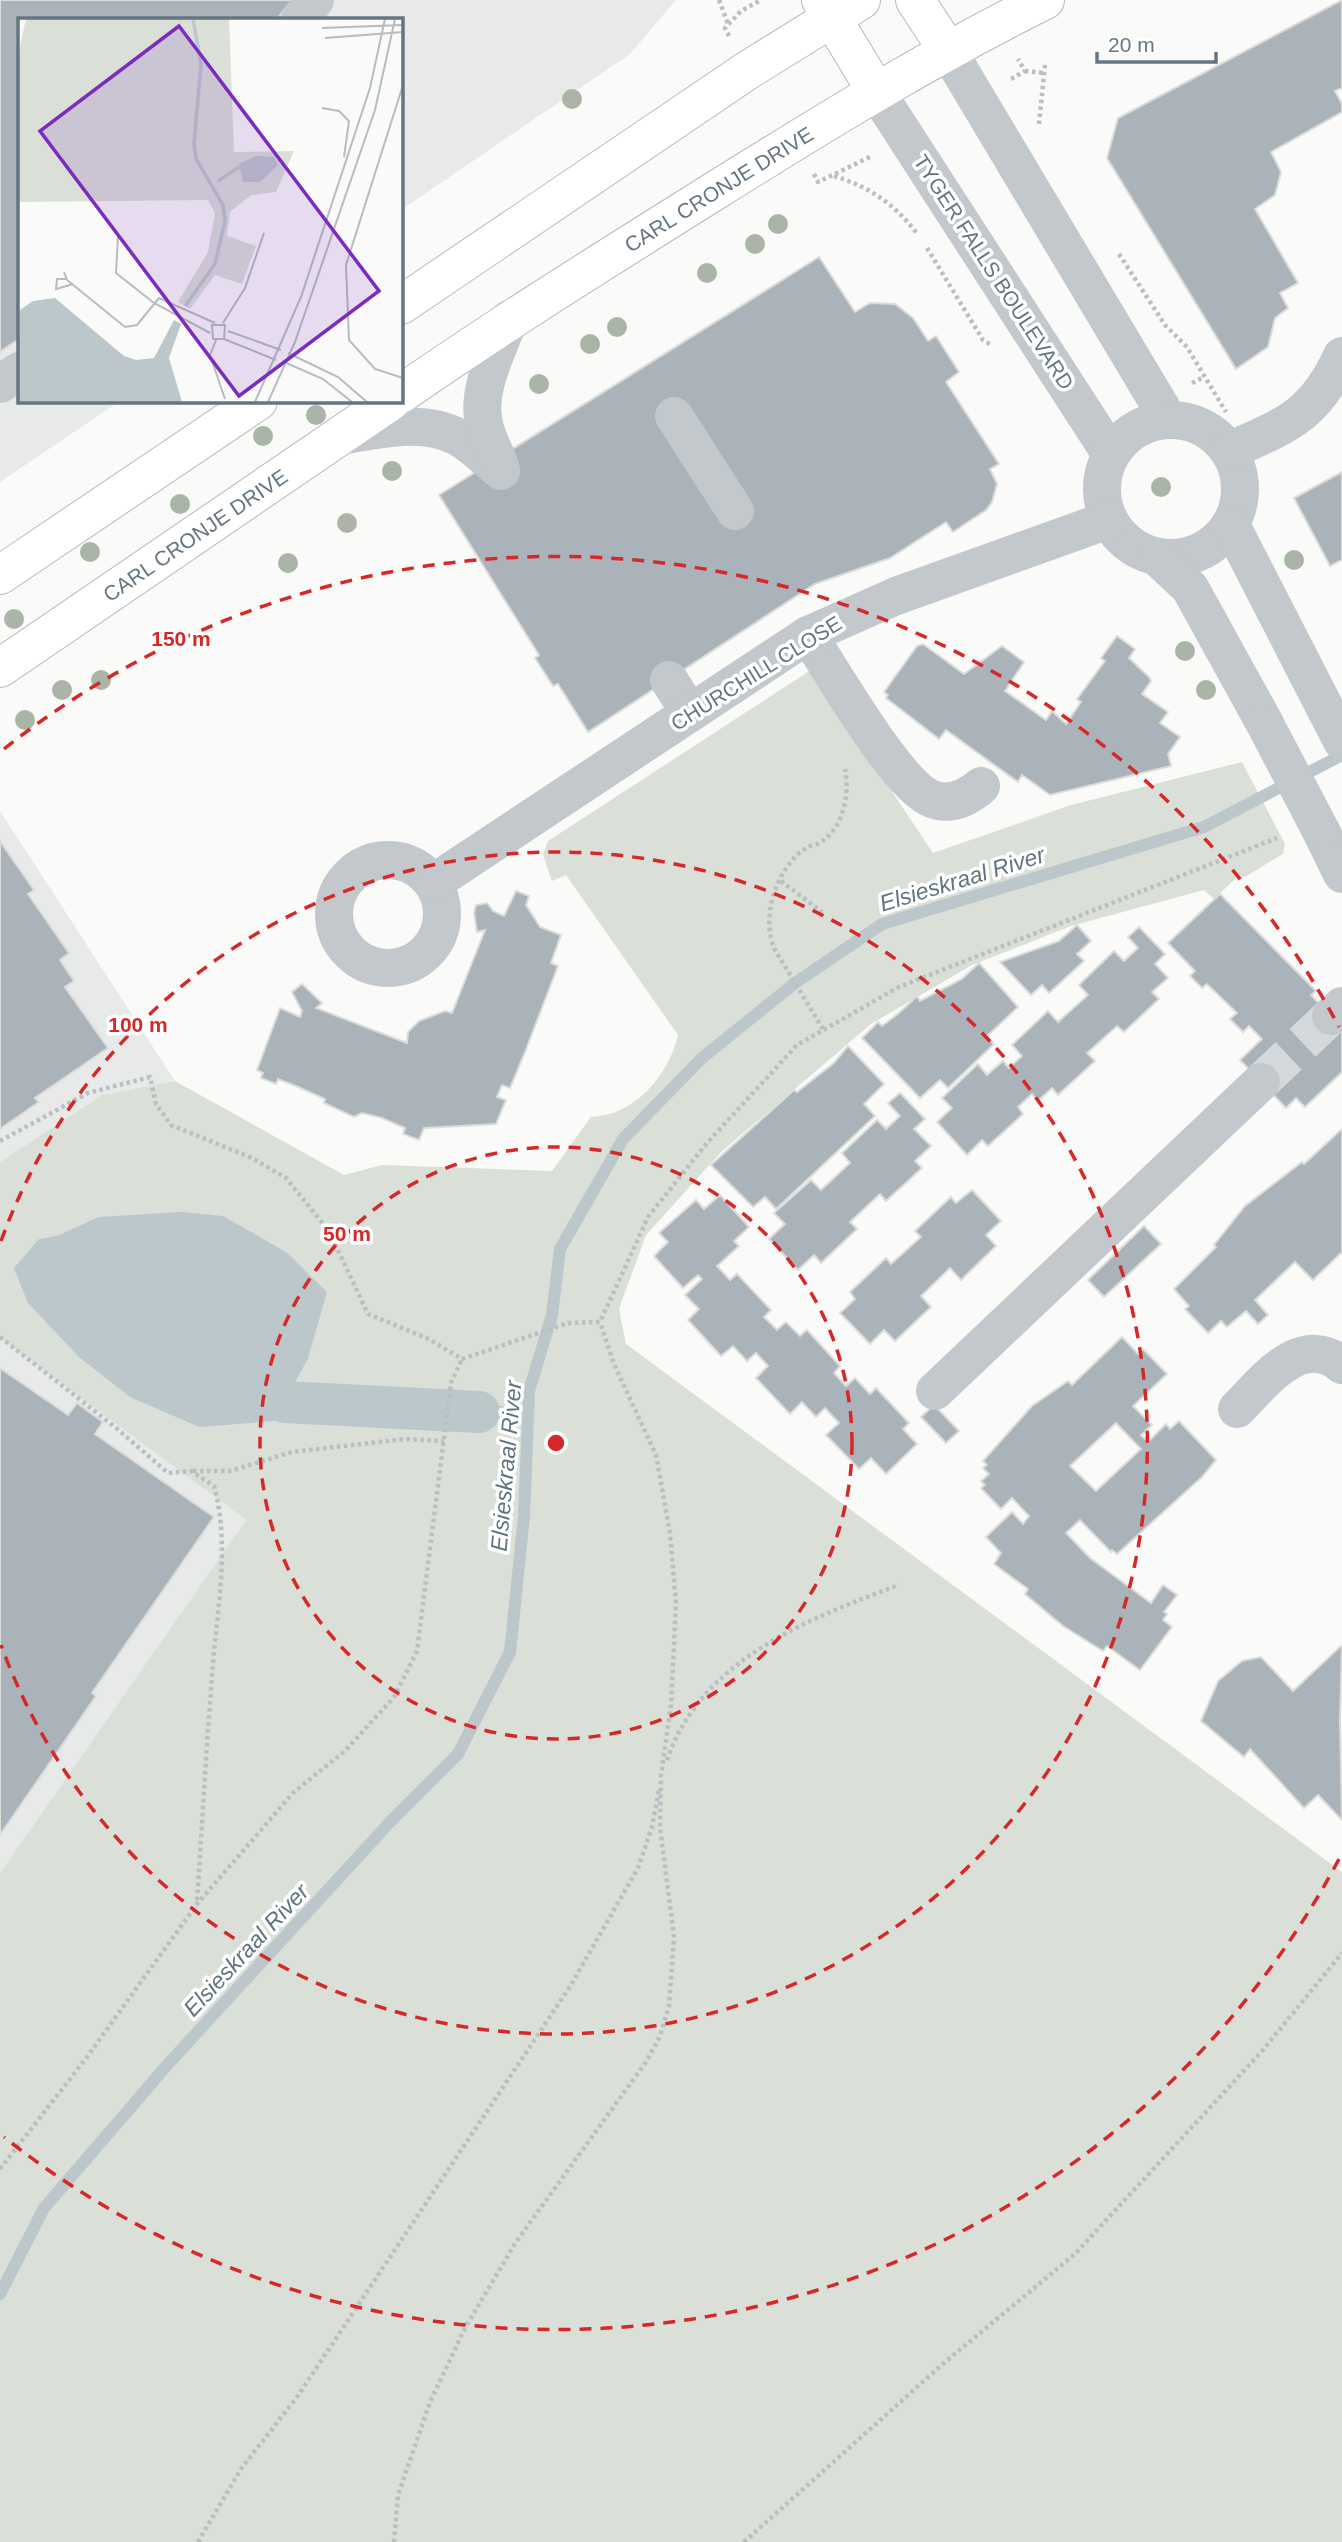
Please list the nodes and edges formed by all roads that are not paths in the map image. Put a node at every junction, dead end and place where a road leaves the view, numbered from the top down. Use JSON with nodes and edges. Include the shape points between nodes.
{"nodes":[{"id":1,"x":315,"y":0,"type":"edge"},
{"id":2,"x":915,"y":0,"type":"edge"},
{"id":3,"x":1045,"y":0,"type":"edge"},
{"id":4,"x":838,"y":6,"type":"edge"},
{"id":5,"x":301,"y":18,"type":"edge"},
{"id":6,"x":947,"y":49,"type":"junction"},
{"id":7,"x":876,"y":91,"type":"junction"},
{"id":8,"x":402,"y":303,"type":"edge"},
{"id":9,"x":509,"y":319,"type":"junction"},
{"id":10,"x":18,"y":371,"type":"edge"},
{"id":11,"x":1338,"y":374,"type":"edge"},
{"id":12,"x":0,"y":384,"type":"edge"},
{"id":13,"x":402,"y":393,"type":"edge"},
{"id":14,"x":257,"y":402,"type":"edge"},
{"id":15,"x":390,"y":402,"type":"edge"},
{"id":16,"x":674,"y":416,"type":"dead end"},
{"id":17,"x":1168,"y":419,"type":"junction"},
{"id":18,"x":1228,"y":433,"type":"junction"},
{"id":19,"x":340,"y":436,"type":"junction"},
{"id":20,"x":1110,"y":453,"type":"junction"},
{"id":21,"x":735,"y":511,"type":"dead end"},
{"id":22,"x":1108,"y":520,"type":"junction"},
{"id":23,"x":1231,"y":525,"type":"junction"},
{"id":24,"x":1157,"y":557,"type":"junction"},
{"id":25,"x":0,"y":576,"type":"edge"},
{"id":26,"x":808,"y":635,"type":"junction"},
{"id":27,"x":0,"y":668,"type":"edge"},
{"id":28,"x":668,"y":680,"type":"dead end"},
{"id":29,"x":690,"y":713,"type":"junction"},
{"id":30,"x":1342,"y":741,"type":"edge"},
{"id":31,"x":981,"y":786,"type":"dead end"},
{"id":32,"x":1342,"y":874,"type":"edge"},
{"id":33,"x":433,"y":883,"type":"dead end"},
{"id":34,"x":1261,"y":1082,"type":"tunnel mouth"},
{"id":35,"x":1342,"y":1365,"type":"edge"},
{"id":36,"x":934,"y":1391,"type":"dead end"},
{"id":37,"x":1237,"y":1409,"type":"dead end"}],
"edges":[{"from":1,"to":5,"type":"street"},
{"from":2,"to":6,"type":"main road"},
{"from":3,"to":6,"type":"main road","name":"CARL CRONJE DRIVE"},
{"from":4,"to":7,"type":"main road"},
{"from":4,"to":8,"type":"main road"},
{"from":6,"to":7,"type":"main road","name":"CARL CRONJE DRIVE"},
{"from":6,"to":17,"type":"street"},
{"from":7,"to":9,"type":"main road","name":"CARL CRONJE DRIVE"},
{"from":7,"to":20,"type":"street","name":"TYGER FALLS BOULEVARD"},
{"from":9,"to":13,"type":"main road","name":"CARL CRONJE DRIVE"},
{"from":9,"to":19,"type":"street","via":[[486,385],[482,412],[501,471],[459,438],[433,428]]},
{"from":10,"to":12,"type":"street"},
{"from":11,"to":18,"type":"street","via":[[1291,424]]},
{"from":14,"to":25,"type":"main road"},
{"from":15,"to":19,"type":"main road","name":"CARL CRONJE DRIVE"},
{"from":16,"to":21,"type":"street"},
{"from":17,"to":18,"type":"street"},
{"from":17,"to":20,"type":"street","via":[[1145,424],[1125,436]]},
{"from":18,"to":23,"type":"street","via":[[1241,487]]},
{"from":19,"to":27,"type":"main road","name":"CARL CRONJE DRIVE"},
{"from":20,"to":22,"type":"street","via":[[1102,475],[1101,498]]},
{"from":22,"to":24,"type":"street","via":[[1137,550]]},
{"from":22,"to":26,"type":"street","name":"CHURCHILL CLOSE","via":[[897,596]]},
{"from":23,"to":24,"type":"street","via":[[1200,553]]},
{"from":23,"to":30,"type":"street"},
{"from":24,"to":32,"type":"street","bridge":true,"via":[[1190,588]]},
{"from":26,"to":29,"type":"street","name":"CHURCHILL CLOSE"},
{"from":26,"to":31,"type":"street","via":[[893,762],[918,791],[945,802],[971,795]]},
{"from":28,"to":29,"type":"street"},
{"from":29,"to":33,"type":"street","name":"CHURCHILL CLOSE"},
{"from":34,"to":36,"type":"street"},
{"from":35,"to":37,"type":"street","via":[[1307,1354],[1288,1360]]}]}
